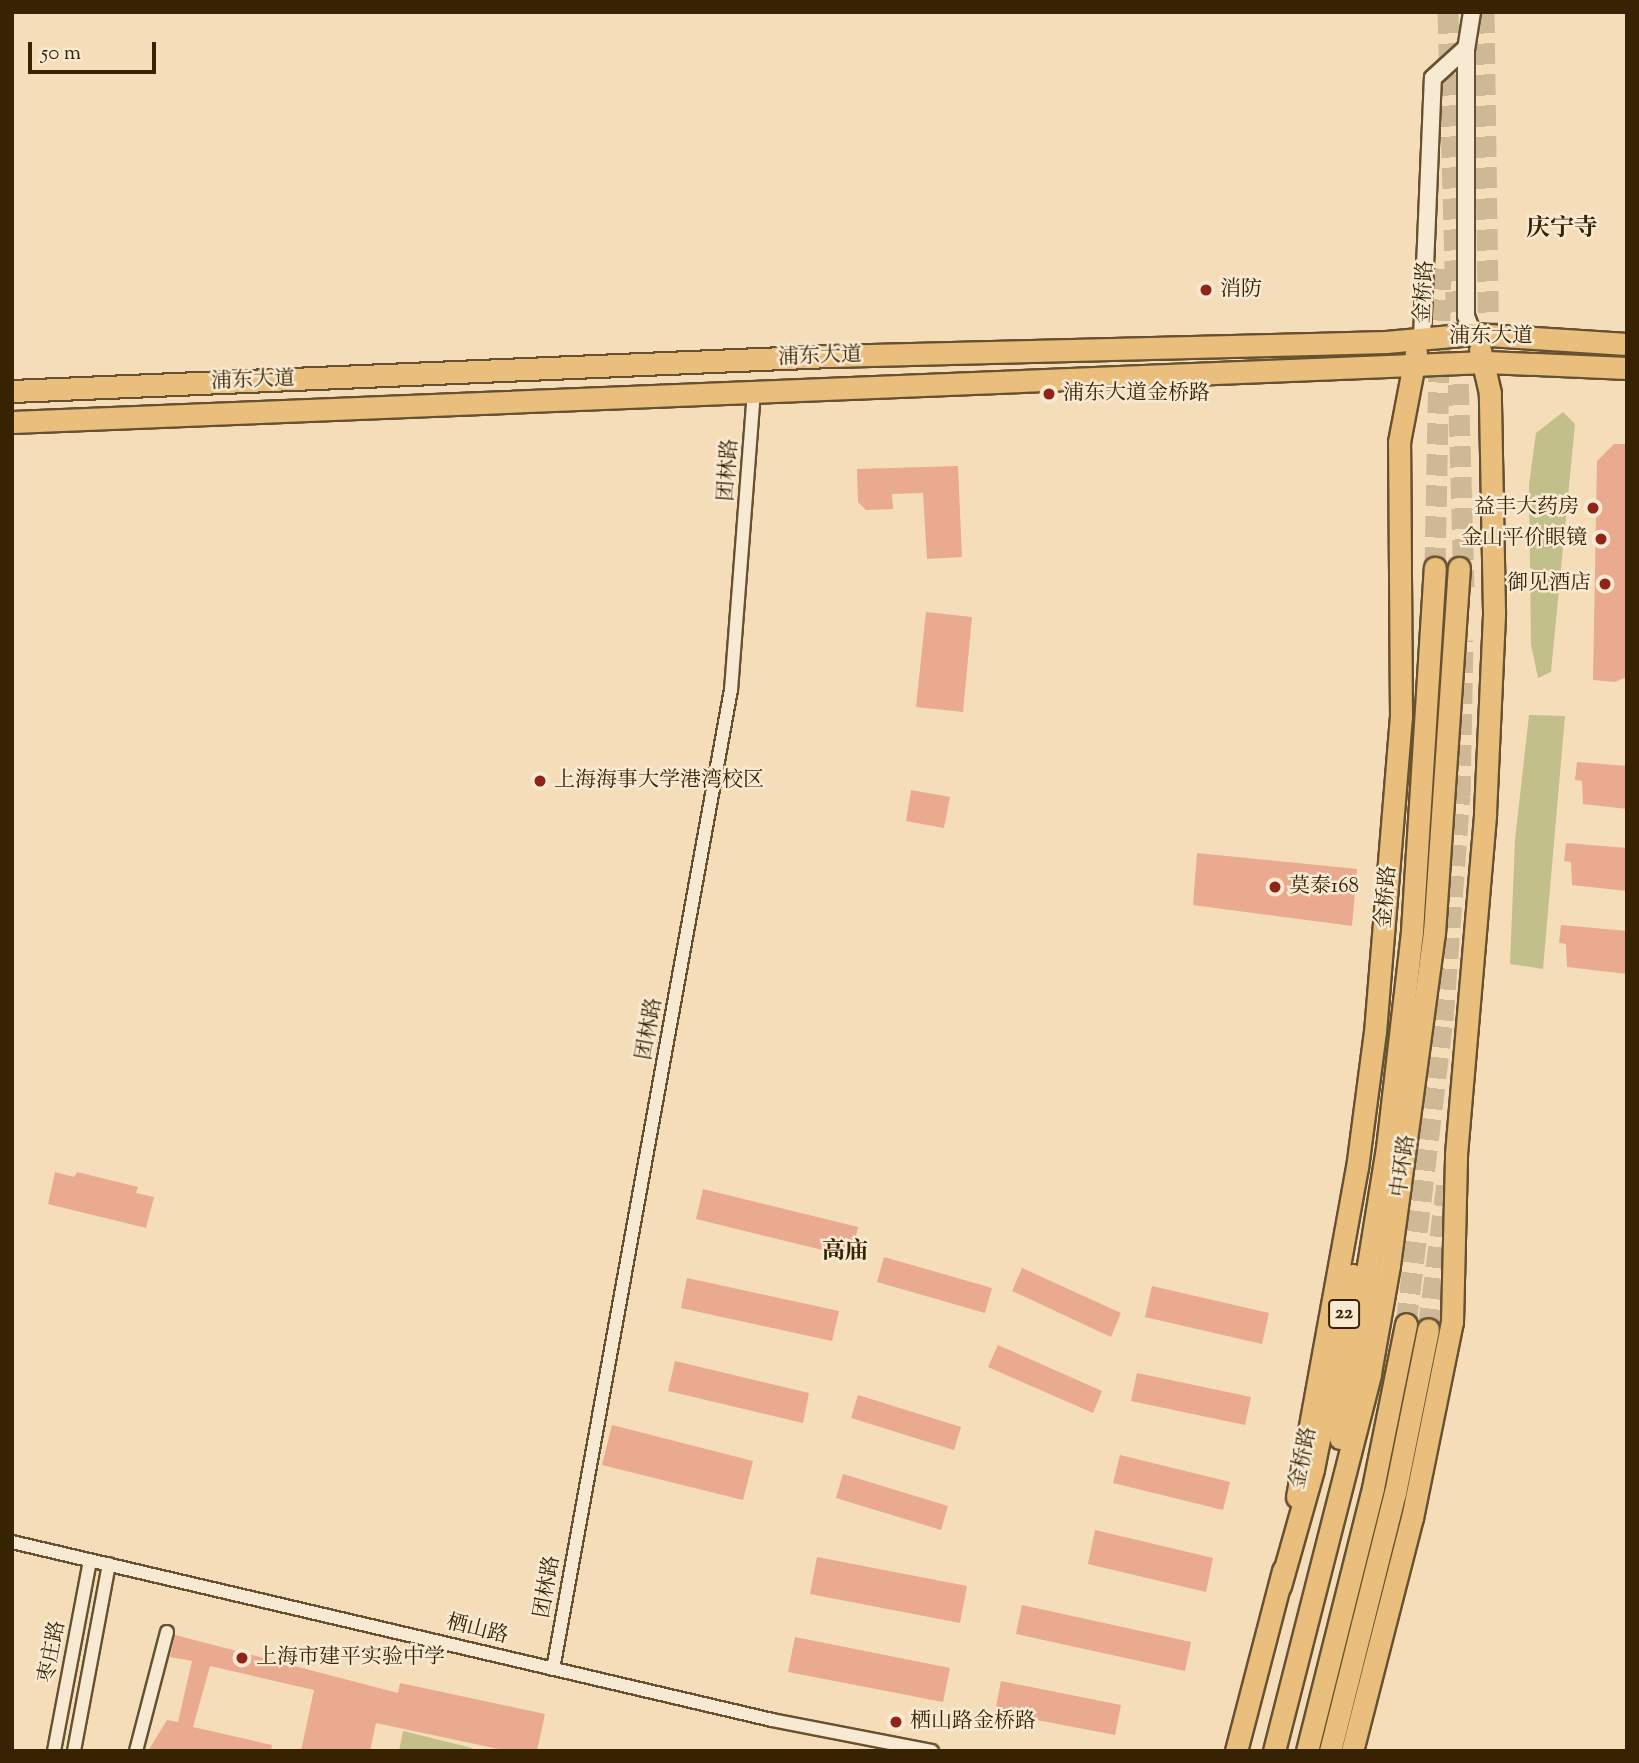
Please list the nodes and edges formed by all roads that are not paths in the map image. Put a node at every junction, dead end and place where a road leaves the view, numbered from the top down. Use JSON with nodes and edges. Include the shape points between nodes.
{"nodes":[{"id":1,"x":1472,"y":12,"type":"edge"},
{"id":2,"x":1466,"y":48,"type":"junction"},
{"id":3,"x":1473,"y":334,"type":"junction"},
{"id":4,"x":1422,"y":338,"type":"junction"},
{"id":5,"x":1627,"y":344,"type":"edge"},
{"id":6,"x":1486,"y":362,"type":"junction"},
{"id":7,"x":1410,"y":366,"type":"junction"},
{"id":8,"x":1627,"y":368,"type":"edge"},
{"id":9,"x":12,"y":391,"type":"edge"},
{"id":10,"x":754,"y":392,"type":"junction"},
{"id":11,"x":12,"y":422,"type":"edge"},
{"id":12,"x":1435,"y":568,"type":"tunnel mouth"},
{"id":13,"x":1459,"y":568,"type":"tunnel mouth"},
{"id":14,"x":1399,"y":1040,"type":"junction"},
{"id":15,"x":1406,"y":1324,"type":"tunnel mouth"},
{"id":16,"x":1428,"y":1329,"type":"tunnel mouth"},
{"id":17,"x":1331,"y":1511,"type":"junction"},
{"id":18,"x":12,"y":1542,"type":"edge"},
{"id":19,"x":90,"y":1560,"type":"junction"},
{"id":20,"x":109,"y":1564,"type":"junction"},
{"id":21,"x":1280,"y":1586,"type":"junction"},
{"id":22,"x":167,"y":1632,"type":"dead end"},
{"id":23,"x":553,"y":1670,"type":"junction"},
{"id":24,"x":54,"y":1751,"type":"edge"},
{"id":25,"x":74,"y":1751,"type":"edge"},
{"id":26,"x":136,"y":1751,"type":"edge"},
{"id":27,"x":932,"y":1751,"type":"edge"},
{"id":28,"x":1236,"y":1751,"type":"edge"},
{"id":29,"x":1274,"y":1751,"type":"edge"},
{"id":30,"x":1307,"y":1751,"type":"edge"},
{"id":31,"x":1330,"y":1751,"type":"edge"},
{"id":32,"x":1352,"y":1751,"type":"edge"}],
"edges":[{"from":1,"to":2,"type":"street","name":"金桥路"},
{"from":2,"to":3,"type":"street","name":"金桥路","via":[[1466,316]]},
{"from":2,"to":4,"type":"street","name":"金桥路","via":[[1433,78]]},
{"from":3,"to":4,"type":"main road","name":"浦东大道"},
{"from":3,"to":5,"type":"main road","name":"浦东大道"},
{"from":3,"to":6,"type":"main road","name":"金桥路"},
{"from":4,"to":7,"type":"main road","name":"金桥路"},
{"from":4,"to":9,"type":"main road","name":"浦东大道","via":[[831,356]]},
{"from":6,"to":7,"type":"main road","name":"浦东大道"},
{"from":6,"to":8,"type":"main road","name":"浦东大道"},
{"from":6,"to":32,"type":"main road","name":"金桥路","via":[[1493,442],[1493,638],[1485,813],[1456,1153],[1452,1322],[1412,1518]]},
{"from":7,"to":10,"type":"main road","name":"浦东大道"},
{"from":7,"to":21,"type":"main road","name":"金桥路","via":[[1399,442],[1401,717],[1375,1032],[1357,1168]]},
{"from":10,"to":11,"type":"main road","name":"浦东大道"},
{"from":10,"to":23,"type":"street","name":"团林路","via":[[731,690]]},
{"from":12,"to":14,"type":"main road","via":[[1421,822]]},
{"from":13,"to":17,"type":"main road","name":"中环路","via":[[1436,906],[1407,1152],[1370,1373]]},
{"from":14,"to":17,"type":"main road"},
{"from":14,"to":21,"type":"main road","number":"22","via":[[1313,1469]]},
{"from":15,"to":30,"type":"main road","via":[[1373,1488]]},
{"from":16,"to":31,"type":"main road","via":[[1395,1493]]},
{"from":17,"to":29,"type":"main road","name":"中环路"},
{"from":18,"to":19,"type":"street","name":"栖山路"},
{"from":19,"to":20,"type":"street","name":"栖山路"},
{"from":19,"to":24,"type":"street","name":"枣庄路"},
{"from":20,"to":23,"type":"street","name":"栖山路"},
{"from":20,"to":25,"type":"street","name":"枣庄路"},
{"from":21,"to":28,"type":"main road","name":"金桥路"},
{"from":22,"to":26,"type":"street"},
{"from":23,"to":27,"type":"street","name":"栖山路"}]}
